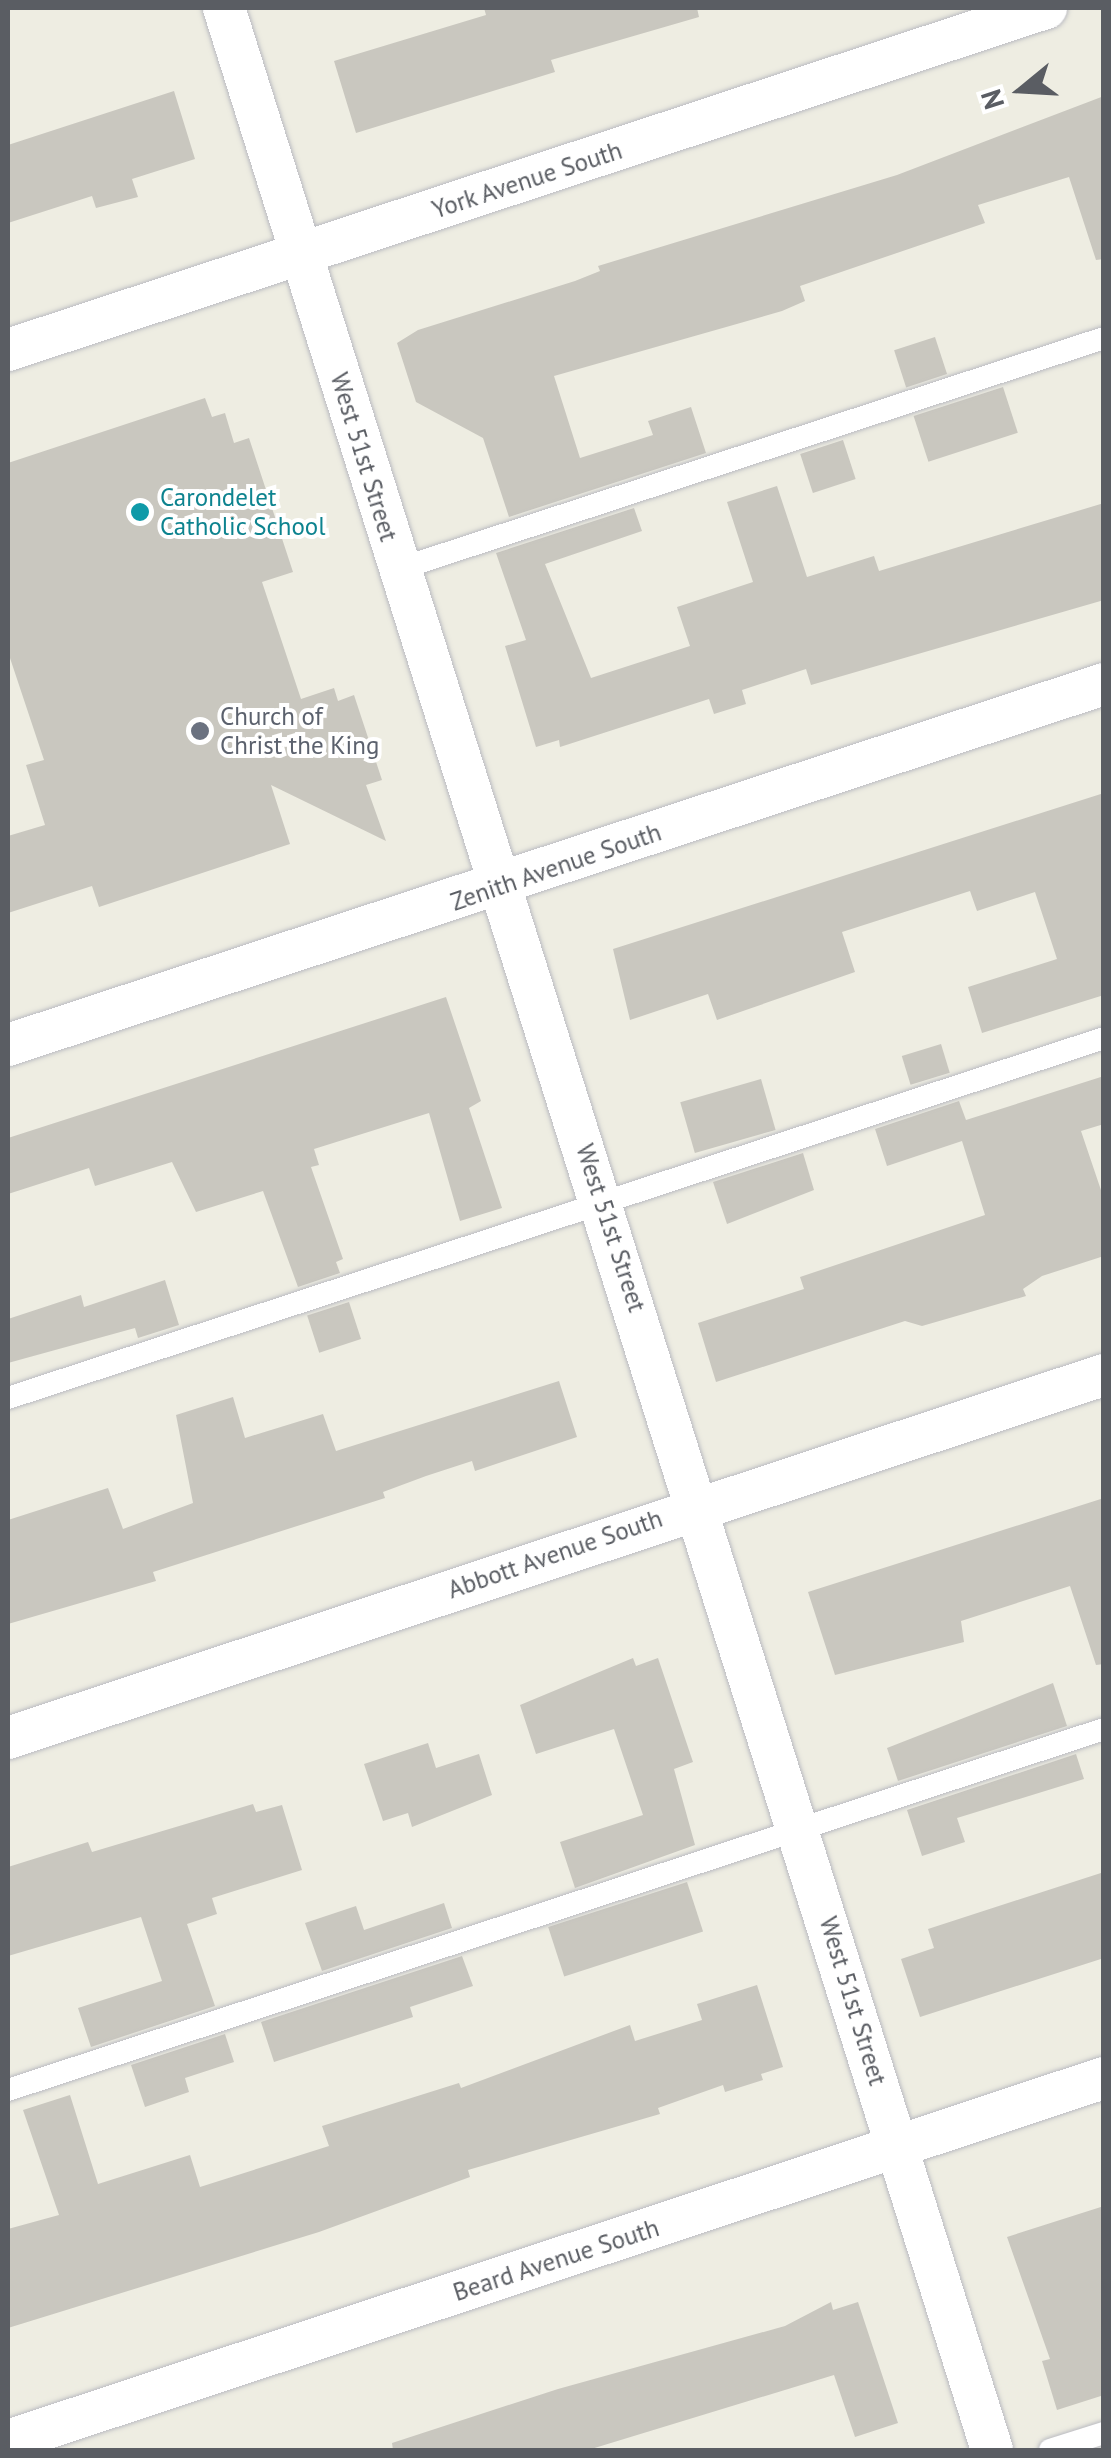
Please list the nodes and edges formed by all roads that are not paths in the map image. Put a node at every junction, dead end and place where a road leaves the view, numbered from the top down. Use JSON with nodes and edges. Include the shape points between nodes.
{"nodes":[{"id":1,"x":224,"y":8,"type":"edge"},
{"id":2,"x":1046,"y":8,"type":"edge"},
{"id":3,"x":301,"y":255,"type":"junction"},
{"id":4,"x":1104,"y":338,"type":"edge"},
{"id":5,"x":8,"y":350,"type":"edge"},
{"id":6,"x":399,"y":569,"type":"junction"},
{"id":7,"x":1104,"y":684,"type":"edge"},
{"id":8,"x":499,"y":886,"type":"junction"},
{"id":9,"x":1104,"y":1038,"type":"edge"},
{"id":10,"x":8,"y":1045,"type":"edge"},
{"id":11,"x":604,"y":1202,"type":"junction"},
{"id":12,"x":1104,"y":1375,"type":"edge"},
{"id":13,"x":8,"y":1398,"type":"edge"},
{"id":14,"x":698,"y":1506,"type":"junction"},
{"id":15,"x":1104,"y":1729,"type":"edge"},
{"id":16,"x":8,"y":1738,"type":"edge"},
{"id":17,"x":798,"y":1828,"type":"junction"},
{"id":18,"x":1104,"y":2078,"type":"edge"},
{"id":19,"x":8,"y":2090,"type":"edge"},
{"id":20,"x":898,"y":2147,"type":"junction"},
{"id":21,"x":1104,"y":2433,"type":"edge"},
{"id":22,"x":8,"y":2441,"type":"edge"},
{"id":23,"x":992,"y":2450,"type":"edge"},
{"id":24,"x":1050,"y":2450,"type":"edge"}],
"edges":[{"from":1,"to":3,"type":"street","name":"West 51st Street"},
{"from":2,"to":3,"type":"street","name":"York Avenue South"},
{"from":3,"to":5,"type":"street","name":"York Avenue South"},
{"from":3,"to":6,"type":"street","name":"West 51st Street"},
{"from":4,"to":6,"type":"lane"},
{"from":6,"to":8,"type":"street","name":"West 51st Street"},
{"from":7,"to":8,"type":"street","name":"Zenith Avenue South"},
{"from":8,"to":10,"type":"street","name":"Zenith Avenue South"},
{"from":8,"to":11,"type":"street","name":"West 51st Street"},
{"from":9,"to":11,"type":"lane"},
{"from":11,"to":13,"type":"lane"},
{"from":11,"to":14,"type":"street","name":"West 51st Street"},
{"from":12,"to":14,"type":"street","name":"Abbott Avenue South"},
{"from":14,"to":16,"type":"street","name":"Abbott Avenue South"},
{"from":14,"to":17,"type":"street","name":"West 51st Street"},
{"from":15,"to":17,"type":"lane"},
{"from":17,"to":19,"type":"lane"},
{"from":17,"to":20,"type":"street","name":"West 51st Street"},
{"from":18,"to":20,"type":"street","name":"Beard Avenue South"},
{"from":20,"to":22,"type":"street","name":"Beard Avenue South"},
{"from":20,"to":23,"type":"street","name":"West 51st Street"},
{"from":21,"to":24,"type":"lane"}]}
